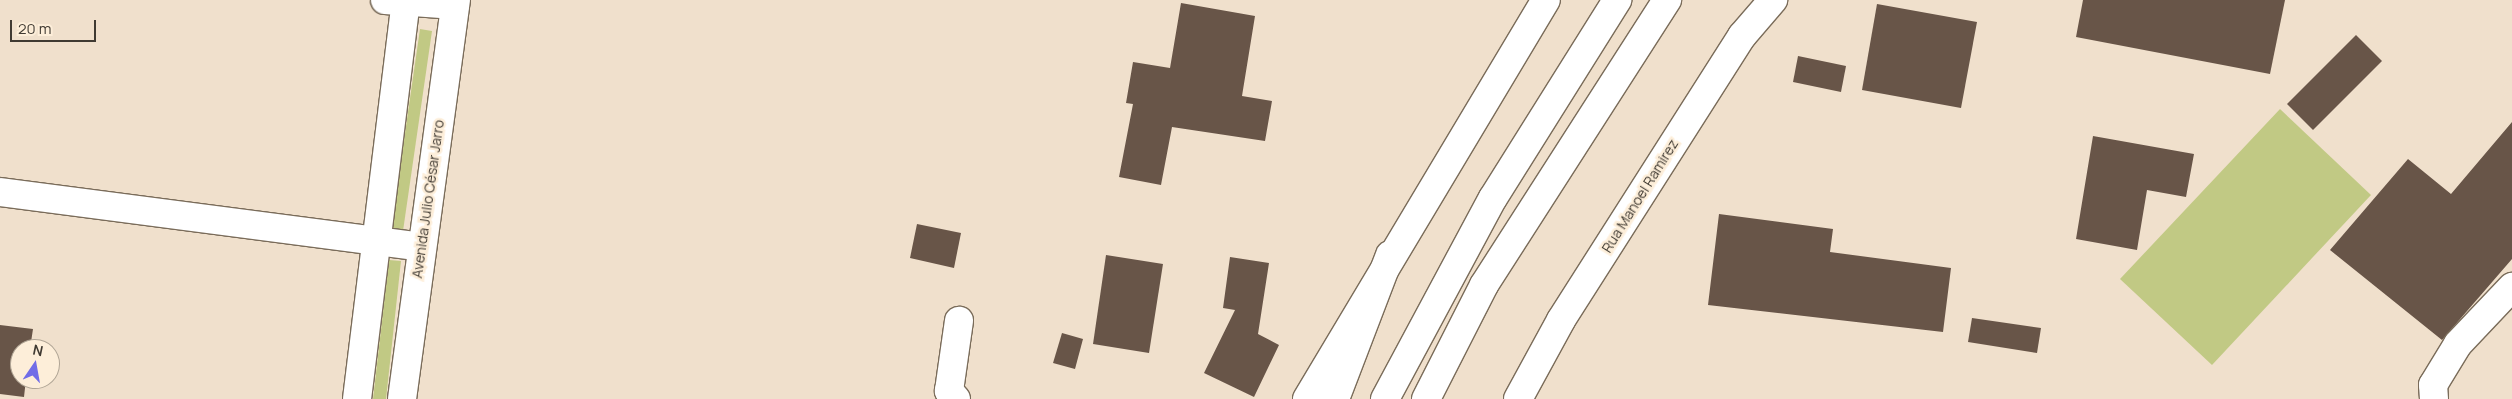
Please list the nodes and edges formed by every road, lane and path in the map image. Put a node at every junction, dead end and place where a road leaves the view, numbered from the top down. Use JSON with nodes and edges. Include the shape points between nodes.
{"nodes":[{"id":1,"x":1546,"y":0,"type":"edge"},
{"id":2,"x":1617,"y":0,"type":"edge"},
{"id":3,"x":1667,"y":0,"type":"edge"},
{"id":4,"x":1773,"y":0,"type":"edge"},
{"id":5,"x":399,"y":1,"type":"edge"},
{"id":6,"x":456,"y":3,"type":"edge"},
{"id":7,"x":0,"y":192,"type":"edge"},
{"id":8,"x":377,"y":245,"type":"junction"},
{"id":9,"x":421,"y":247,"type":"junction"},
{"id":10,"x":1390,"y":255,"type":"junction"},
{"id":11,"x":2512,"y":287,"type":"edge"},
{"id":12,"x":959,"y":321,"type":"dead end"},
{"id":13,"x":357,"y":399,"type":"edge"},
{"id":14,"x":402,"y":399,"type":"edge"},
{"id":15,"x":956,"y":399,"type":"edge"},
{"id":16,"x":1306,"y":399,"type":"edge"},
{"id":17,"x":1335,"y":399,"type":"edge"},
{"id":18,"x":1385,"y":399,"type":"edge"},
{"id":19,"x":1426,"y":399,"type":"edge"},
{"id":20,"x":1518,"y":399,"type":"edge"},
{"id":21,"x":2434,"y":399,"type":"edge"}],
"edges":[{"from":1,"to":10,"type":"main road"},
{"from":2,"to":18,"type":"main road","via":[[1493,198]]},
{"from":3,"to":19,"type":"main road","via":[[1484,286]]},
{"from":4,"to":20,"type":"main road","name":"Rua Manoel Ramirez","via":[[1742,36],[1561,320]]},
{"from":5,"to":6,"type":"main road"},
{"from":5,"to":8,"type":"main road"},
{"from":6,"to":9,"type":"main road","name":"Avenida Julio César Jarro"},
{"from":7,"to":8,"type":"main road"},
{"from":8,"to":9,"type":"main road"},
{"from":8,"to":13,"type":"main road"},
{"from":9,"to":14,"type":"main road","name":"Avenida Julio César Jarro"},
{"from":10,"to":16,"type":"main road"},
{"from":10,"to":17,"type":"main road"},
{"from":11,"to":21,"type":"main road","via":[[2458,344],[2433,385]]},
{"from":12,"to":15,"type":"main road","via":[[949,392]]}]}
